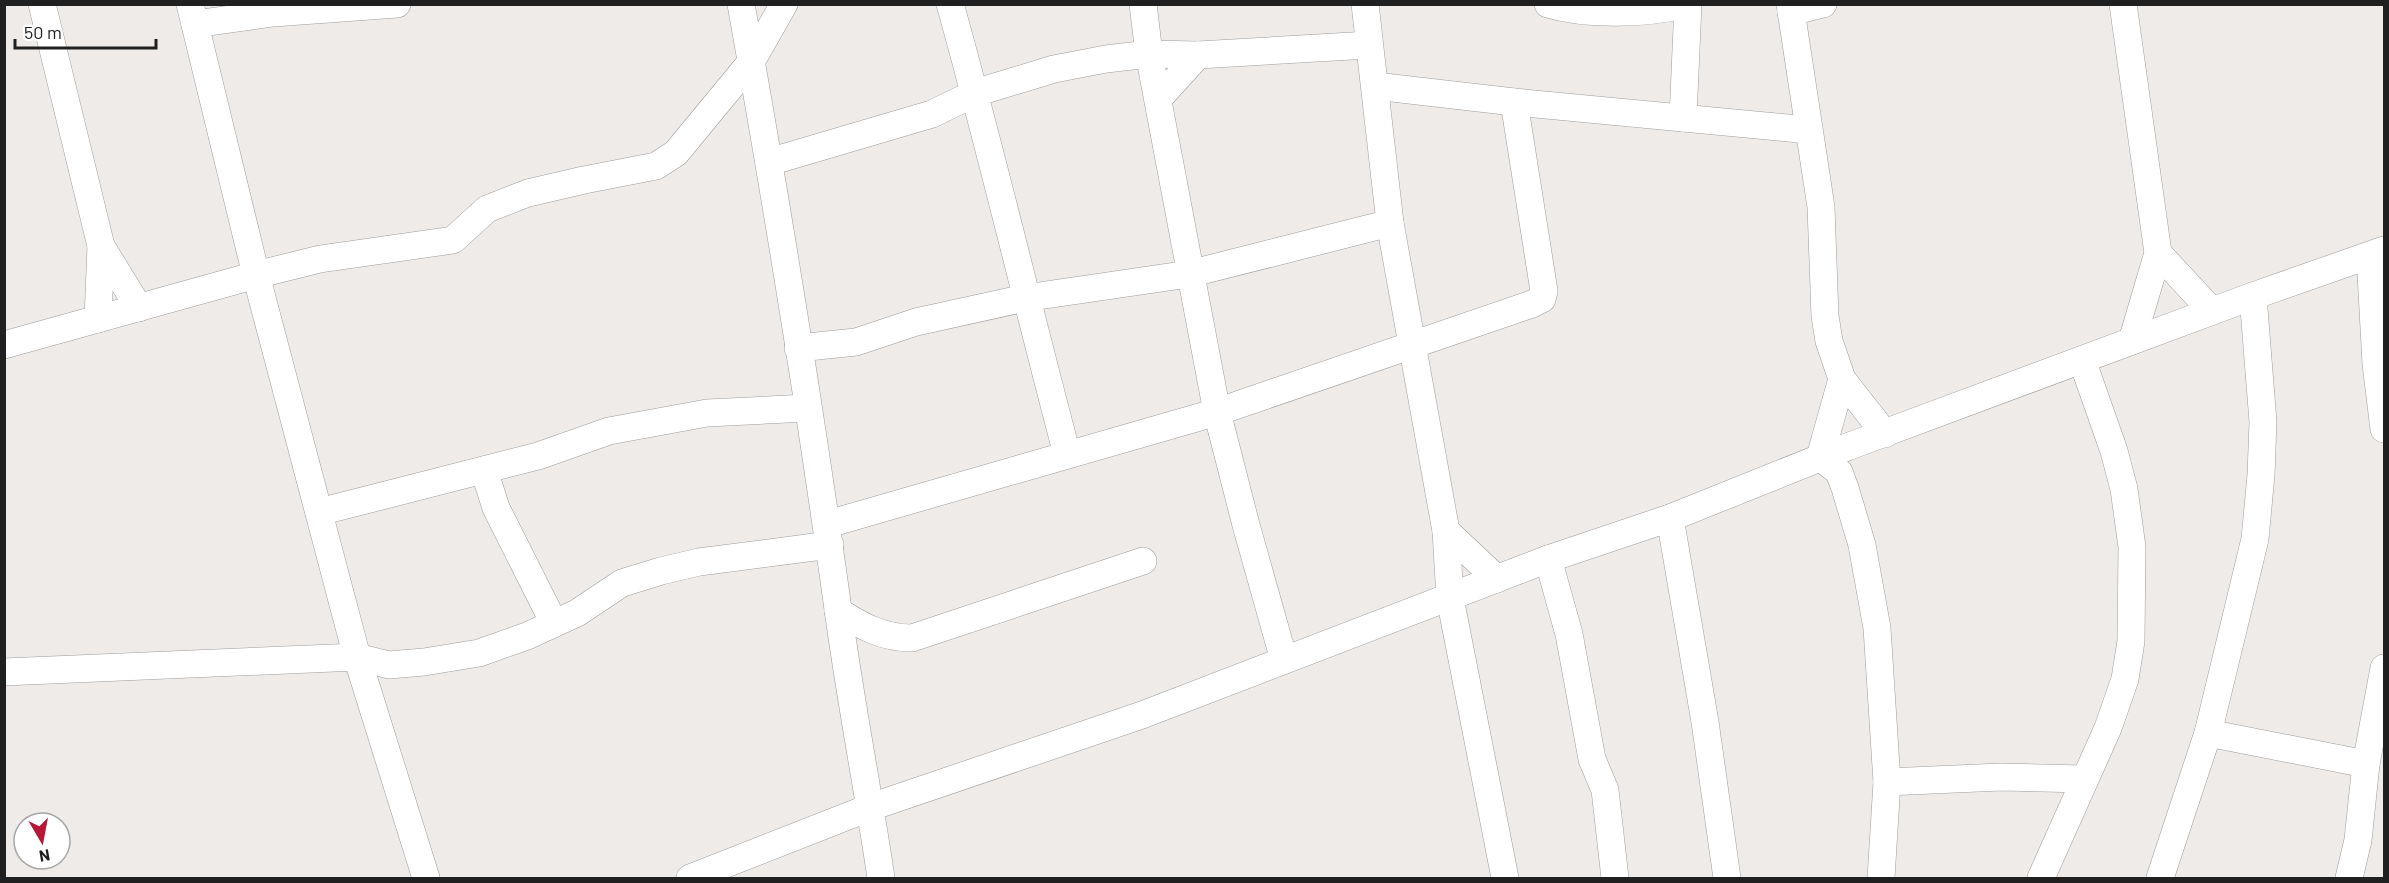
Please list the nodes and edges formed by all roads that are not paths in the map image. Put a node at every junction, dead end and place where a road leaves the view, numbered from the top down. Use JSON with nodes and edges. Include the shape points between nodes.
{"nodes":[{"id":1,"x":42,"y":4,"type":"edge"},
{"id":2,"x":397,"y":4,"type":"edge"},
{"id":3,"x":741,"y":4,"type":"edge"},
{"id":4,"x":784,"y":4,"type":"edge"},
{"id":5,"x":950,"y":4,"type":"edge"},
{"id":6,"x":1143,"y":4,"type":"edge"},
{"id":7,"x":1365,"y":4,"type":"edge"},
{"id":8,"x":1548,"y":4,"type":"edge"},
{"id":9,"x":1823,"y":4,"type":"edge"},
{"id":10,"x":2124,"y":4,"type":"edge"},
{"id":11,"x":1791,"y":8,"type":"edge"},
{"id":12,"x":193,"y":14,"type":"edge"},
{"id":13,"x":1369,"y":45,"type":"junction"},
{"id":14,"x":1149,"y":54,"type":"junction"},
{"id":15,"x":1198,"y":55,"type":"junction"},
{"id":16,"x":751,"y":62,"type":"junction"},
{"id":17,"x":1375,"y":86,"type":"junction"},
{"id":18,"x":975,"y":93,"type":"junction"},
{"id":19,"x":1159,"y":98,"type":"junction"},
{"id":20,"x":1514,"y":102,"type":"junction"},
{"id":21,"x":1683,"y":118,"type":"junction"},
{"id":22,"x":1809,"y":130,"type":"junction"},
{"id":23,"x":769,"y":162,"type":"junction"},
{"id":24,"x":1390,"y":223,"type":"junction"},
{"id":25,"x":101,"y":246,"type":"junction"},
{"id":26,"x":2158,"y":253,"type":"junction"},
{"id":27,"x":2377,"y":253,"type":"edge"},
{"id":28,"x":1189,"y":274,"type":"junction"},
{"id":29,"x":256,"y":275,"type":"junction"},
{"id":30,"x":2253,"y":296,"type":"junction"},
{"id":31,"x":1025,"y":298,"type":"junction"},
{"id":32,"x":139,"y":308,"type":"junction"},
{"id":33,"x":2212,"y":311,"type":"junction"},
{"id":34,"x":98,"y":319,"type":"junction"},
{"id":35,"x":2132,"y":341,"type":"junction"},
{"id":36,"x":4,"y":345,"type":"edge"},
{"id":37,"x":1411,"y":346,"type":"junction"},
{"id":38,"x":798,"y":348,"type":"junction"},
{"id":39,"x":2082,"y":360,"type":"junction"},
{"id":40,"x":1842,"y":379,"type":"junction"},
{"id":41,"x":808,"y":408,"type":"junction"},
{"id":42,"x":1217,"y":412,"type":"junction"},
{"id":43,"x":2385,"y":429,"type":"edge"},
{"id":44,"x":1885,"y":434,"type":"junction"},
{"id":45,"x":1067,"y":454,"type":"junction"},
{"id":46,"x":1820,"y":457,"type":"junction"},
{"id":47,"x":484,"y":470,"type":"junction"},
{"id":48,"x":319,"y":512,"type":"junction"},
{"id":49,"x":1670,"y":518,"type":"junction"},
{"id":50,"x":1446,"y":531,"type":"junction"},
{"id":51,"x":829,"y":535,"type":"junction"},
{"id":52,"x":1548,"y":559,"type":"junction"},
{"id":53,"x":1143,"y":561,"type":"dead end"},
{"id":54,"x":1497,"y":579,"type":"junction"},
{"id":55,"x":1450,"y":598,"type":"junction"},
{"id":56,"x":838,"y":611,"type":"junction"},
{"id":57,"x":554,"y":623,"type":"junction"},
{"id":58,"x":357,"y":657,"type":"junction"},
{"id":59,"x":1284,"y":660,"type":"junction"},
{"id":60,"x":2385,"y":668,"type":"edge"},
{"id":61,"x":4,"y":672,"type":"edge"},
{"id":62,"x":2208,"y":733,"type":"junction"},
{"id":63,"x":2366,"y":764,"type":"junction"},
{"id":64,"x":2083,"y":779,"type":"junction"},
{"id":65,"x":1887,"y":782,"type":"junction"},
{"id":66,"x":871,"y":807,"type":"junction"},
{"id":67,"x":426,"y":879,"type":"edge"},
{"id":68,"x":690,"y":879,"type":"edge"},
{"id":69,"x":881,"y":879,"type":"edge"},
{"id":70,"x":1505,"y":879,"type":"edge"},
{"id":71,"x":1615,"y":879,"type":"edge"},
{"id":72,"x":1727,"y":879,"type":"edge"},
{"id":73,"x":1881,"y":879,"type":"edge"},
{"id":74,"x":2041,"y":879,"type":"edge"},
{"id":75,"x":2160,"y":879,"type":"edge"},
{"id":76,"x":2349,"y":879,"type":"edge"}],
"edges":[{"from":1,"to":25,"type":"street"},
{"from":2,"to":12,"type":"street"},
{"from":3,"to":16,"type":"street"},
{"from":4,"to":16,"type":"street"},
{"from":5,"to":18,"type":"street"},
{"from":6,"to":14,"type":"street"},
{"from":7,"to":13,"type":"street"},
{"from":8,"to":21,"type":"street","via":[[1593,11],[1660,11],[1688,4]]},
{"from":9,"to":11,"type":"street"},
{"from":10,"to":26,"type":"street"},
{"from":11,"to":22,"type":"street"},
{"from":12,"to":29,"type":"street"},
{"from":13,"to":15,"type":"street"},
{"from":13,"to":17,"type":"street"},
{"from":14,"to":15,"type":"street"},
{"from":14,"to":18,"type":"street","via":[[1054,69]]},
{"from":14,"to":19,"type":"street"},
{"from":15,"to":19,"type":"street"},
{"from":16,"to":23,"type":"street"},
{"from":16,"to":29,"type":"street","via":[[676,153],[656,166],[528,193],[487,209],[453,240],[320,259]]},
{"from":17,"to":20,"type":"street"},
{"from":17,"to":24,"type":"street"},
{"from":18,"to":23,"type":"street","via":[[932,114]]},
{"from":18,"to":31,"type":"street"},
{"from":19,"to":28,"type":"street"},
{"from":20,"to":21,"type":"street"},
{"from":20,"to":37,"type":"street","via":[[1542,298]]},
{"from":21,"to":22,"type":"street"},
{"from":22,"to":40,"type":"street","via":[[1821,207],[1825,316]]},
{"from":23,"to":38,"type":"street"},
{"from":24,"to":28,"type":"street"},
{"from":24,"to":37,"type":"street"},
{"from":25,"to":32,"type":"street"},
{"from":25,"to":34,"type":"street"},
{"from":26,"to":33,"type":"street"},
{"from":26,"to":35,"type":"street"},
{"from":27,"to":30,"type":"street"},
{"from":27,"to":43,"type":"street","via":[[2376,364]]},
{"from":28,"to":31,"type":"street"},
{"from":28,"to":42,"type":"street"},
{"from":29,"to":32,"type":"street"},
{"from":29,"to":48,"type":"street"},
{"from":30,"to":33,"type":"street"},
{"from":30,"to":62,"type":"street","via":[[2263,422],[2255,539]]},
{"from":31,"to":38,"type":"street","via":[[916,322],[856,342]]},
{"from":31,"to":45,"type":"street"},
{"from":32,"to":34,"type":"street"},
{"from":33,"to":35,"type":"street"},
{"from":34,"to":36,"type":"street"},
{"from":35,"to":39,"type":"street"},
{"from":37,"to":42,"type":"street"},
{"from":37,"to":50,"type":"street"},
{"from":38,"to":41,"type":"street"},
{"from":39,"to":44,"type":"street"},
{"from":39,"to":64,"type":"street","via":[[2114,451],[2132,547],[2131,641],[2125,679],[2108,728]]},
{"from":40,"to":44,"type":"street"},
{"from":40,"to":46,"type":"street"},
{"from":41,"to":47,"type":"street","via":[[707,413],[609,431]]},
{"from":41,"to":51,"type":"street"},
{"from":42,"to":45,"type":"street"},
{"from":42,"to":59,"type":"street"},
{"from":44,"to":46,"type":"street"},
{"from":45,"to":51,"type":"street"},
{"from":46,"to":49,"type":"street"},
{"from":46,"to":65,"type":"street","via":[[1839,472],[1862,545],[1877,627]]},
{"from":47,"to":48,"type":"street"},
{"from":47,"to":57,"type":"street","via":[[496,508]]},
{"from":48,"to":58,"type":"street"},
{"from":49,"to":52,"type":"street"},
{"from":49,"to":72,"type":"street"},
{"from":50,"to":54,"type":"street"},
{"from":50,"to":55,"type":"street"},
{"from":51,"to":56,"type":"street"},
{"from":51,"to":57,"type":"street","via":[[699,562],[622,583],[577,613]]},
{"from":52,"to":54,"type":"street"},
{"from":52,"to":71,"type":"street","via":[[1569,634],[1592,759],[1605,790]]},
{"from":53,"to":56,"type":"street","via":[[912,638],[876,632]]},
{"from":54,"to":55,"type":"street"},
{"from":55,"to":59,"type":"street"},
{"from":55,"to":70,"type":"street"},
{"from":56,"to":66,"type":"street"},
{"from":57,"to":58,"type":"street","via":[[479,653],[388,665]]},
{"from":58,"to":61,"type":"street"},
{"from":58,"to":67,"type":"street"},
{"from":59,"to":66,"type":"street","via":[[1142,715]]},
{"from":60,"to":63,"type":"street"},
{"from":62,"to":63,"type":"street"},
{"from":62,"to":75,"type":"street"},
{"from":63,"to":76,"type":"street","via":[[2358,840]]},
{"from":64,"to":65,"type":"street","via":[[2001,777]]},
{"from":64,"to":74,"type":"street"},
{"from":65,"to":73,"type":"street"},
{"from":66,"to":68,"type":"street"},
{"from":66,"to":69,"type":"street"}]}
